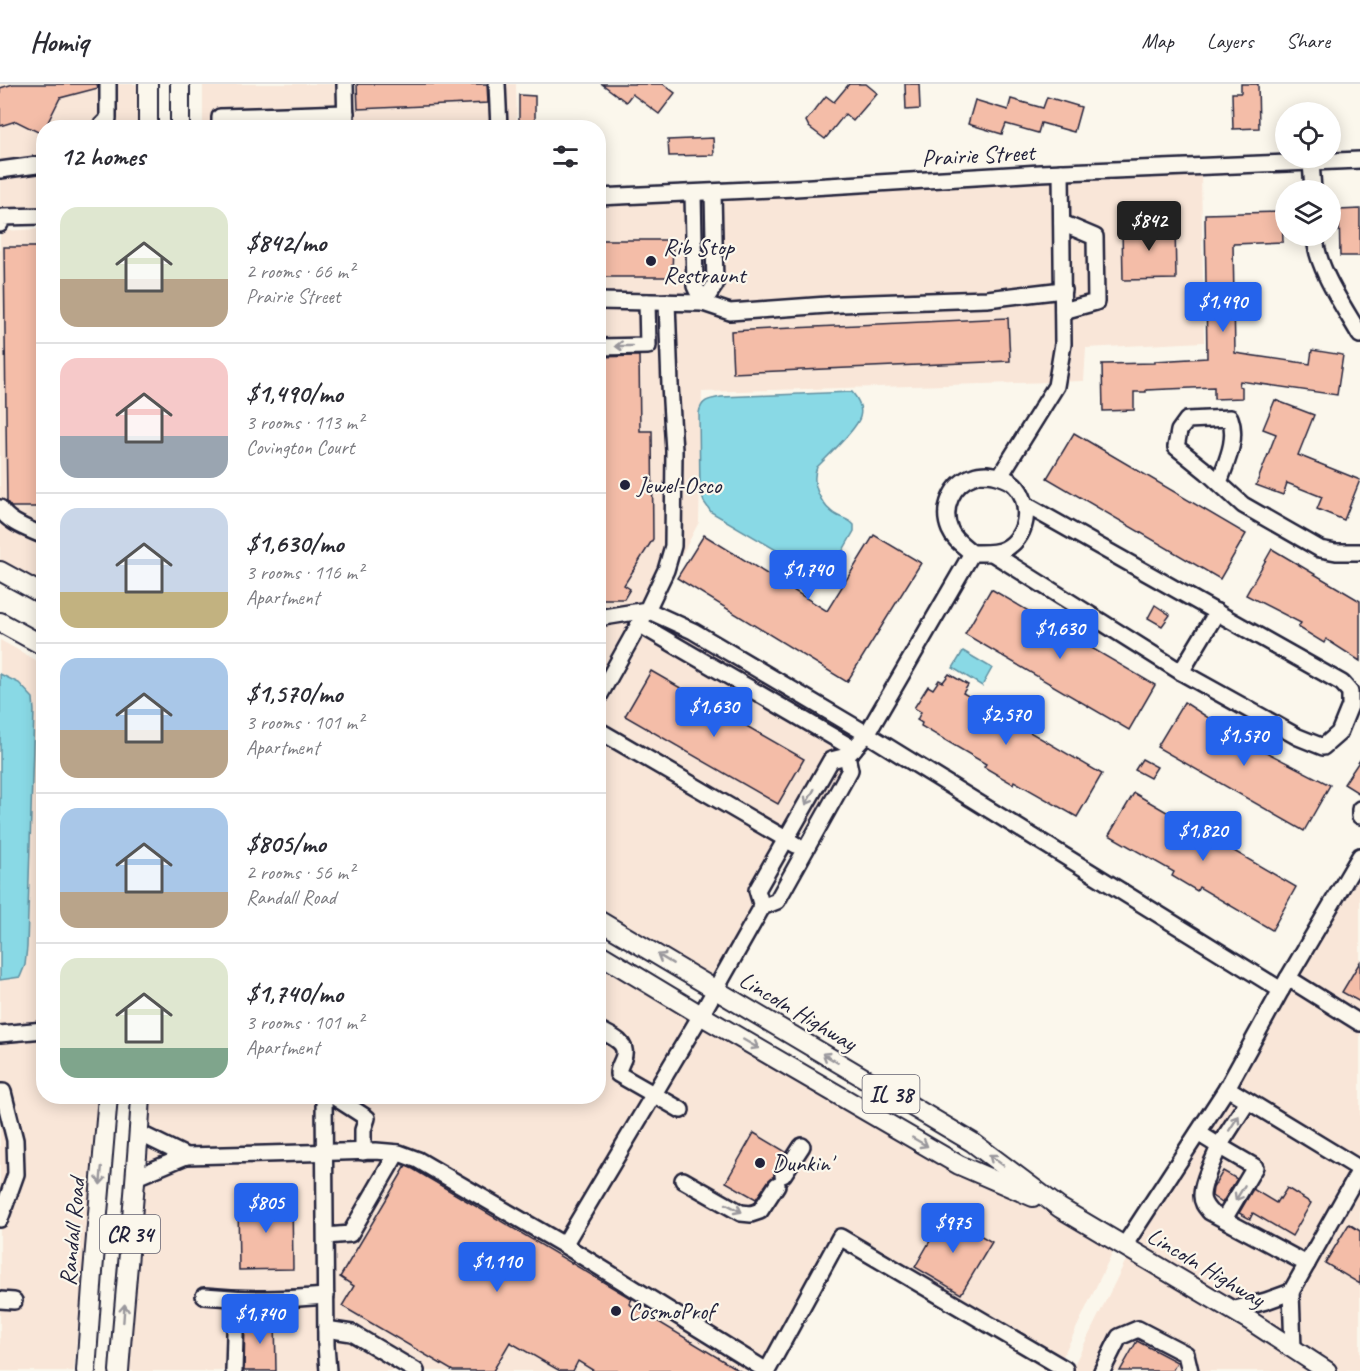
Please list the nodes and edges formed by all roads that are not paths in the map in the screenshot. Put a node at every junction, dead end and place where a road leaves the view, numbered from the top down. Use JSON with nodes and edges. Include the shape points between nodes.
{"nodes":[{"id":1,"x":108,"y":84,"type":"edge"},
{"id":2,"x":148,"y":84,"type":"edge"},
{"id":3,"x":180,"y":84,"type":"edge"},
{"id":4,"x":345,"y":84,"type":"edge"},
{"id":5,"x":497,"y":84,"type":"edge"},
{"id":6,"x":107,"y":120,"type":"edge"},
{"id":7,"x":147,"y":120,"type":"edge"},
{"id":8,"x":180,"y":120,"type":"edge"},
{"id":9,"x":220,"y":120,"type":"edge"},
{"id":10,"x":346,"y":120,"type":"edge"},
{"id":11,"x":499,"y":120,"type":"edge"},
{"id":12,"x":1360,"y":160,"type":"edge"},
{"id":13,"x":1341,"y":161,"type":"edge"},
{"id":14,"x":1275,"y":163,"type":"edge"},
{"id":15,"x":36,"y":165,"type":"edge"},
{"id":16,"x":0,"y":170,"type":"edge"},
{"id":17,"x":1061,"y":172,"type":"junction"},
{"id":18,"x":713,"y":193,"type":"junction"},
{"id":19,"x":693,"y":194,"type":"junction"},
{"id":20,"x":606,"y":197,"type":"edge"},
{"id":21,"x":36,"y":217,"type":"edge"},
{"id":22,"x":1,"y":221,"type":"edge"},
{"id":23,"x":1062,"y":224,"type":"junction"},
{"id":24,"x":1316,"y":246,"type":"edge"},
{"id":25,"x":1063,"y":290,"type":"junction"},
{"id":26,"x":606,"y":301,"type":"edge"},
{"id":27,"x":647,"y":302,"type":"junction"},
{"id":28,"x":667,"y":302,"type":"junction"},
{"id":29,"x":703,"y":303,"type":"junction"},
{"id":30,"x":1063,"y":311,"type":"junction"},
{"id":31,"x":1360,"y":335,"type":"edge"},
{"id":32,"x":606,"y":347,"type":"edge"},
{"id":33,"x":1000,"y":476,"type":"junction"},
{"id":34,"x":1219,"y":483,"type":"junction"},
{"id":35,"x":1026,"y":505,"type":"junction"},
{"id":36,"x":0,"y":508,"type":"edge"},
{"id":37,"x":36,"y":532,"type":"edge"},
{"id":38,"x":1360,"y":552,"type":"edge"},
{"id":39,"x":972,"y":553,"type":"junction"},
{"id":40,"x":992,"y":553,"type":"junction"},
{"id":41,"x":0,"y":571,"type":"edge"},
{"id":42,"x":36,"y":591,"type":"edge"},
{"id":43,"x":647,"y":610,"type":"junction"},
{"id":44,"x":1217,"y":612,"type":"junction"},
{"id":45,"x":606,"y":617,"type":"edge"},
{"id":46,"x":0,"y":622,"type":"edge"},
{"id":47,"x":639,"y":624,"type":"junction"},
{"id":48,"x":36,"y":642,"type":"edge"},
{"id":49,"x":1181,"y":672,"type":"junction"},
{"id":50,"x":606,"y":684,"type":"edge"},
{"id":51,"x":867,"y":734,"type":"junction"},
{"id":52,"x":606,"y":735,"type":"edge"},
{"id":53,"x":850,"y":753,"type":"junction"},
{"id":54,"x":1360,"y":809,"type":"edge"},
{"id":55,"x":1360,"y":816,"type":"edge"},
{"id":56,"x":787,"y":839,"type":"junction"},
{"id":57,"x":805,"y":850,"type":"junction"},
{"id":58,"x":1359,"y":861,"type":"edge"},
{"id":59,"x":762,"y":907,"type":"junction"},
{"id":60,"x":606,"y":925,"type":"edge"},
{"id":61,"x":606,"y":958,"type":"edge"},
{"id":62,"x":1285,"y":984,"type":"junction"},
{"id":63,"x":715,"y":989,"type":"junction"},
{"id":64,"x":701,"y":1015,"type":"junction"},
{"id":65,"x":1360,"y":1023,"type":"edge"},
{"id":66,"x":36,"y":1031,"type":"edge"},
{"id":67,"x":0,"y":1034,"type":"edge"},
{"id":68,"x":606,"y":1034,"type":"edge"},
{"id":69,"x":1227,"y":1088,"type":"junction"},
{"id":70,"x":0,"y":1092,"type":"edge"},
{"id":71,"x":653,"y":1094,"type":"junction"},
{"id":72,"x":1248,"y":1101,"type":"junction"},
{"id":73,"x":97,"y":1104,"type":"edge"},
{"id":74,"x":107,"y":1104,"type":"edge"},
{"id":75,"x":141,"y":1104,"type":"edge"},
{"id":76,"x":330,"y":1104,"type":"edge"},
{"id":77,"x":342,"y":1104,"type":"edge"},
{"id":78,"x":681,"y":1110,"type":"dead end"},
{"id":79,"x":139,"y":1133,"type":"junction"},
{"id":80,"x":1198,"y":1133,"type":"junction"},
{"id":81,"x":105,"y":1135,"type":"junction"},
{"id":82,"x":802,"y":1146,"type":"dead end"},
{"id":83,"x":1219,"y":1146,"type":"junction"},
{"id":84,"x":363,"y":1152,"type":"junction"},
{"id":85,"x":326,"y":1153,"type":"junction"},
{"id":86,"x":397,"y":1153,"type":"junction"},
{"id":87,"x":186,"y":1156,"type":"junction"},
{"id":88,"x":1360,"y":1170,"type":"edge"},
{"id":89,"x":136,"y":1177,"type":"junction"},
{"id":90,"x":684,"y":1180,"type":"dead end"},
{"id":91,"x":1060,"y":1208,"type":"junction"},
{"id":92,"x":0,"y":1219,"type":"edge"},
{"id":93,"x":1224,"y":1219,"type":"junction"},
{"id":94,"x":326,"y":1236,"type":"junction"},
{"id":95,"x":564,"y":1245,"type":"junction"},
{"id":96,"x":1124,"y":1246,"type":"junction"},
{"id":97,"x":1307,"y":1264,"type":"junction"},
{"id":98,"x":1291,"y":1292,"type":"junction"},
{"id":99,"x":204,"y":1296,"type":"dead end"},
{"id":100,"x":326,"y":1296,"type":"junction"},
{"id":101,"x":236,"y":1299,"type":"junction"},
{"id":102,"x":1232,"y":1310,"type":"junction"},
{"id":103,"x":326,"y":1329,"type":"junction"},
{"id":104,"x":1293,"y":1348,"type":"junction"},
{"id":105,"x":1065,"y":1369,"type":"dead end"},
{"id":106,"x":86,"y":1371,"type":"edge"},
{"id":107,"x":119,"y":1371,"type":"edge"},
{"id":108,"x":234,"y":1371,"type":"edge"},
{"id":109,"x":328,"y":1371,"type":"edge"},
{"id":110,"x":416,"y":1371,"type":"edge"},
{"id":111,"x":767,"y":1371,"type":"edge"},
{"id":112,"x":1102,"y":1371,"type":"edge"},
{"id":113,"x":1190,"y":1371,"type":"edge"},
{"id":114,"x":1327,"y":1371,"type":"edge"}],
"edges":[{"from":1,"to":6,"type":"street"},
{"from":2,"to":7,"type":"main road"},
{"from":3,"to":8,"type":"main road"},
{"from":4,"to":10,"type":"street"},
{"from":5,"to":11,"type":"street"},
{"from":9,"to":10,"type":"street"},
{"from":12,"to":13,"type":"street","name":"Prairie Street"},
{"from":14,"to":17,"type":"street","name":"Prairie Street"},
{"from":15,"to":16,"type":"street"},
{"from":17,"to":18,"type":"street","name":"Prairie Street"},
{"from":17,"to":23,"type":"street"},
{"from":18,"to":19,"type":"street","name":"Prairie Street"},
{"from":18,"to":29,"type":"street","via":[[715,285]]},
{"from":19,"to":20,"type":"street","name":"Prairie Street"},
{"from":19,"to":29,"type":"street","via":[[695,286]]},
{"from":21,"to":22,"type":"street"},
{"from":23,"to":25,"type":"street"},
{"from":23,"to":30,"type":"street","via":[[1095,237],[1096,302]]},
{"from":24,"to":31,"type":"street","via":[[1323,268]]},
{"from":25,"to":29,"type":"street","via":[[730,312]]},
{"from":25,"to":30,"type":"street"},
{"from":26,"to":27,"type":"street"},
{"from":27,"to":28,"type":"street"},
{"from":27,"to":32,"type":"street","one_way":true,"via":[[648,346]]},
{"from":28,"to":29,"type":"street"},
{"from":28,"to":43,"type":"street","via":[[674,546]]},
{"from":30,"to":33,"type":"street","via":[[1063,344],[1056,386]]},
{"from":33,"to":35,"type":"street","via":[[1012,483]]},
{"from":33,"to":39,"type":"street","via":[[968,478],[953,491],[948,503],[950,529]]},
{"from":34,"to":34,"type":"street","via":[[1176,447],[1179,431],[1187,420],[1230,418],[1233,443]]},
{"from":34,"to":38,"type":"street","via":[[1243,505],[1320,549]]},
{"from":35,"to":40,"type":"street","via":[[1019,536],[1005,549]]},
{"from":35,"to":44,"type":"street"},
{"from":36,"to":37,"type":"street","via":[[12,520]]},
{"from":39,"to":40,"type":"street"},
{"from":39,"to":51,"type":"street"},
{"from":40,"to":49,"type":"street"},
{"from":41,"to":42,"type":"main road"},
{"from":43,"to":45,"type":"street"},
{"from":43,"to":47,"type":"street"},
{"from":43,"to":51,"type":"street","via":[[693,631]]},
{"from":44,"to":49,"type":"street"},
{"from":44,"to":49,"type":"street","via":[[1342,683],[1350,692],[1350,706],[1339,733],[1323,747]]},
{"from":46,"to":48,"type":"main road"},
{"from":47,"to":50,"type":"street"},
{"from":47,"to":53,"type":"street"},
{"from":51,"to":53,"type":"street"},
{"from":51,"to":62,"type":"street"},
{"from":52,"to":56,"type":"street"},
{"from":53,"to":56,"type":"street","one_way":true,"via":[[831,760]]},
{"from":53,"to":57,"type":"street","via":[[850,770]]},
{"from":54,"to":55,"type":"street"},
{"from":56,"to":57,"type":"street"},
{"from":56,"to":59,"type":"street","via":[[757,890]]},
{"from":57,"to":59,"type":"street","via":[[777,901]]},
{"from":58,"to":62,"type":"street"},
{"from":59,"to":63,"type":"street"},
{"from":63,"to":60,"type":"main road","name":"Lincoln Highway","number":"IL 38","one_way":true},
{"from":61,"to":64,"type":"main road","name":"Lincoln Highway","number":"IL 38"},
{"from":62,"to":65,"type":"street"},
{"from":62,"to":69,"type":"street"},
{"from":63,"to":64,"type":"street"},
{"from":91,"to":63,"type":"main road","name":"Lincoln Highway","number":"IL 38","one_way":true,"via":[[972,1142]]},
{"from":64,"to":71,"type":"street"},
{"from":64,"to":91,"type":"main road","name":"Lincoln Highway","number":"IL 38","one_way":true,"via":[[959,1165]]},
{"from":66,"to":67,"type":"street"},
{"from":68,"to":71,"type":"street","via":[[623,1046],[625,1053],[618,1074]]},
{"from":69,"to":72,"type":"street"},
{"from":69,"to":80,"type":"street"},
{"from":70,"to":92,"type":"street","via":[[15,1140],[16,1174]]},
{"from":71,"to":78,"type":"street"},
{"from":71,"to":95,"type":"street"},
{"from":83,"to":72,"type":"street","one_way":true},
{"from":72,"to":88,"type":"street"},
{"from":73,"to":81,"type":"main road"},
{"from":74,"to":81,"type":"main road","name":"Randall Road","number":"CR 34"},
{"from":75,"to":79,"type":"main road","number":"CR 34"},
{"from":76,"to":85,"type":"street"},
{"from":77,"to":84,"type":"street","via":[[367,1118]]},
{"from":79,"to":87,"type":"street"},
{"from":79,"to":89,"type":"main road","number":"CR 34"},
{"from":80,"to":83,"type":"street"},
{"from":80,"to":96,"type":"street"},
{"from":81,"to":106,"type":"main road","name":"Randall Road","number":"CR 34","one_way":true},
{"from":90,"to":82,"type":"street","one_way":true,"via":[[741,1213],[751,1214],[760,1211]]},
{"from":83,"to":93,"type":"street","via":[[1202,1197],[1210,1212]]},
{"from":83,"to":93,"type":"street","one_way":true,"via":[[1255,1167]]},
{"from":84,"to":85,"type":"street"},
{"from":84,"to":86,"type":"street"},
{"from":85,"to":87,"type":"street"},
{"from":85,"to":94,"type":"street"},
{"from":86,"to":94,"type":"street","via":[[350,1234]]},
{"from":86,"to":95,"type":"street","via":[[418,1160]]},
{"from":87,"to":89,"type":"street"},
{"from":88,"to":97,"type":"street"},
{"from":107,"to":89,"type":"main road","number":"CR 34","one_way":true},
{"from":91,"to":96,"type":"main road","name":"Lincoln Highway","number":"IL 38"},
{"from":93,"to":97,"type":"street"},
{"from":94,"to":100,"type":"street"},
{"from":95,"to":111,"type":"street"},
{"from":96,"to":102,"type":"main road","name":"Lincoln Highway","number":"IL 38"},
{"from":97,"to":98,"type":"street"},
{"from":98,"to":102,"type":"street"},
{"from":98,"to":104,"type":"street"},
{"from":99,"to":101,"type":"street"},
{"from":100,"to":101,"type":"street"},
{"from":100,"to":103,"type":"street"},
{"from":101,"to":108,"type":"street"},
{"from":102,"to":104,"type":"main road","name":"Lincoln Highway","number":"IL 38"},
{"from":103,"to":109,"type":"street"},
{"from":103,"to":110,"type":"street","via":[[352,1333]]},
{"from":104,"to":114,"type":"main road","name":"Lincoln Highway","number":"IL 38"},
{"from":105,"to":111,"type":"street","via":[[840,1237]]},
{"from":112,"to":113,"type":"street","via":[[1119,1337],[1138,1329],[1186,1354]]}]}
